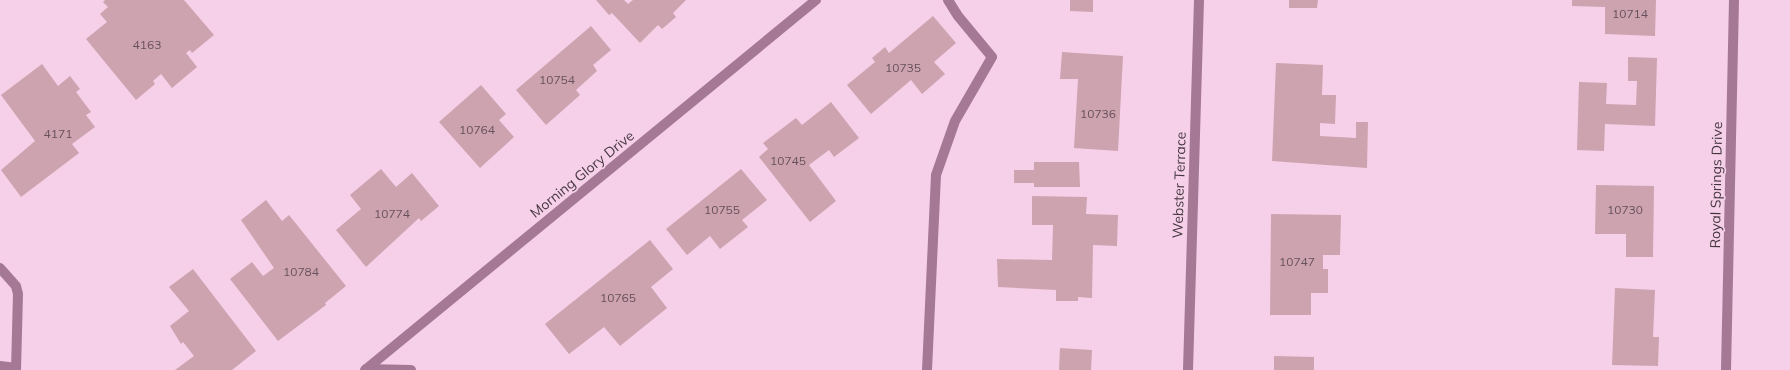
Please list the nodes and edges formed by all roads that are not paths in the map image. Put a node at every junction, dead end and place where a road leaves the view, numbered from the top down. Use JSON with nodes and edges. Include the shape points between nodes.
{"nodes":[{"id":1,"x":816,"y":0,"type":"edge"},
{"id":2,"x":948,"y":0,"type":"edge"},
{"id":3,"x":1199,"y":0,"type":"edge"},
{"id":4,"x":1734,"y":0,"type":"edge"},
{"id":5,"x":0,"y":268,"type":"edge"},
{"id":6,"x":0,"y":366,"type":"edge"},
{"id":7,"x":16,"y":369,"type":"edge"},
{"id":8,"x":365,"y":370,"type":"edge"},
{"id":9,"x":411,"y":370,"type":"edge"},
{"id":10,"x":927,"y":370,"type":"edge"},
{"id":11,"x":1188,"y":370,"type":"edge"},
{"id":12,"x":1726,"y":370,"type":"edge"}],
"edges":[{"from":1,"to":8,"type":"street","name":"Morning Glory Drive"},
{"from":2,"to":10,"type":"street","via":[[992,57],[955,121],[936,176]]},
{"from":3,"to":11,"type":"street","name":"Webster Terrace"},
{"from":4,"to":12,"type":"street","name":"Royal Springs Drive"},
{"from":5,"to":7,"type":"street","via":[[16,286],[18,294]]},
{"from":6,"to":7,"type":"street"},
{"from":8,"to":9,"type":"street"}]}
